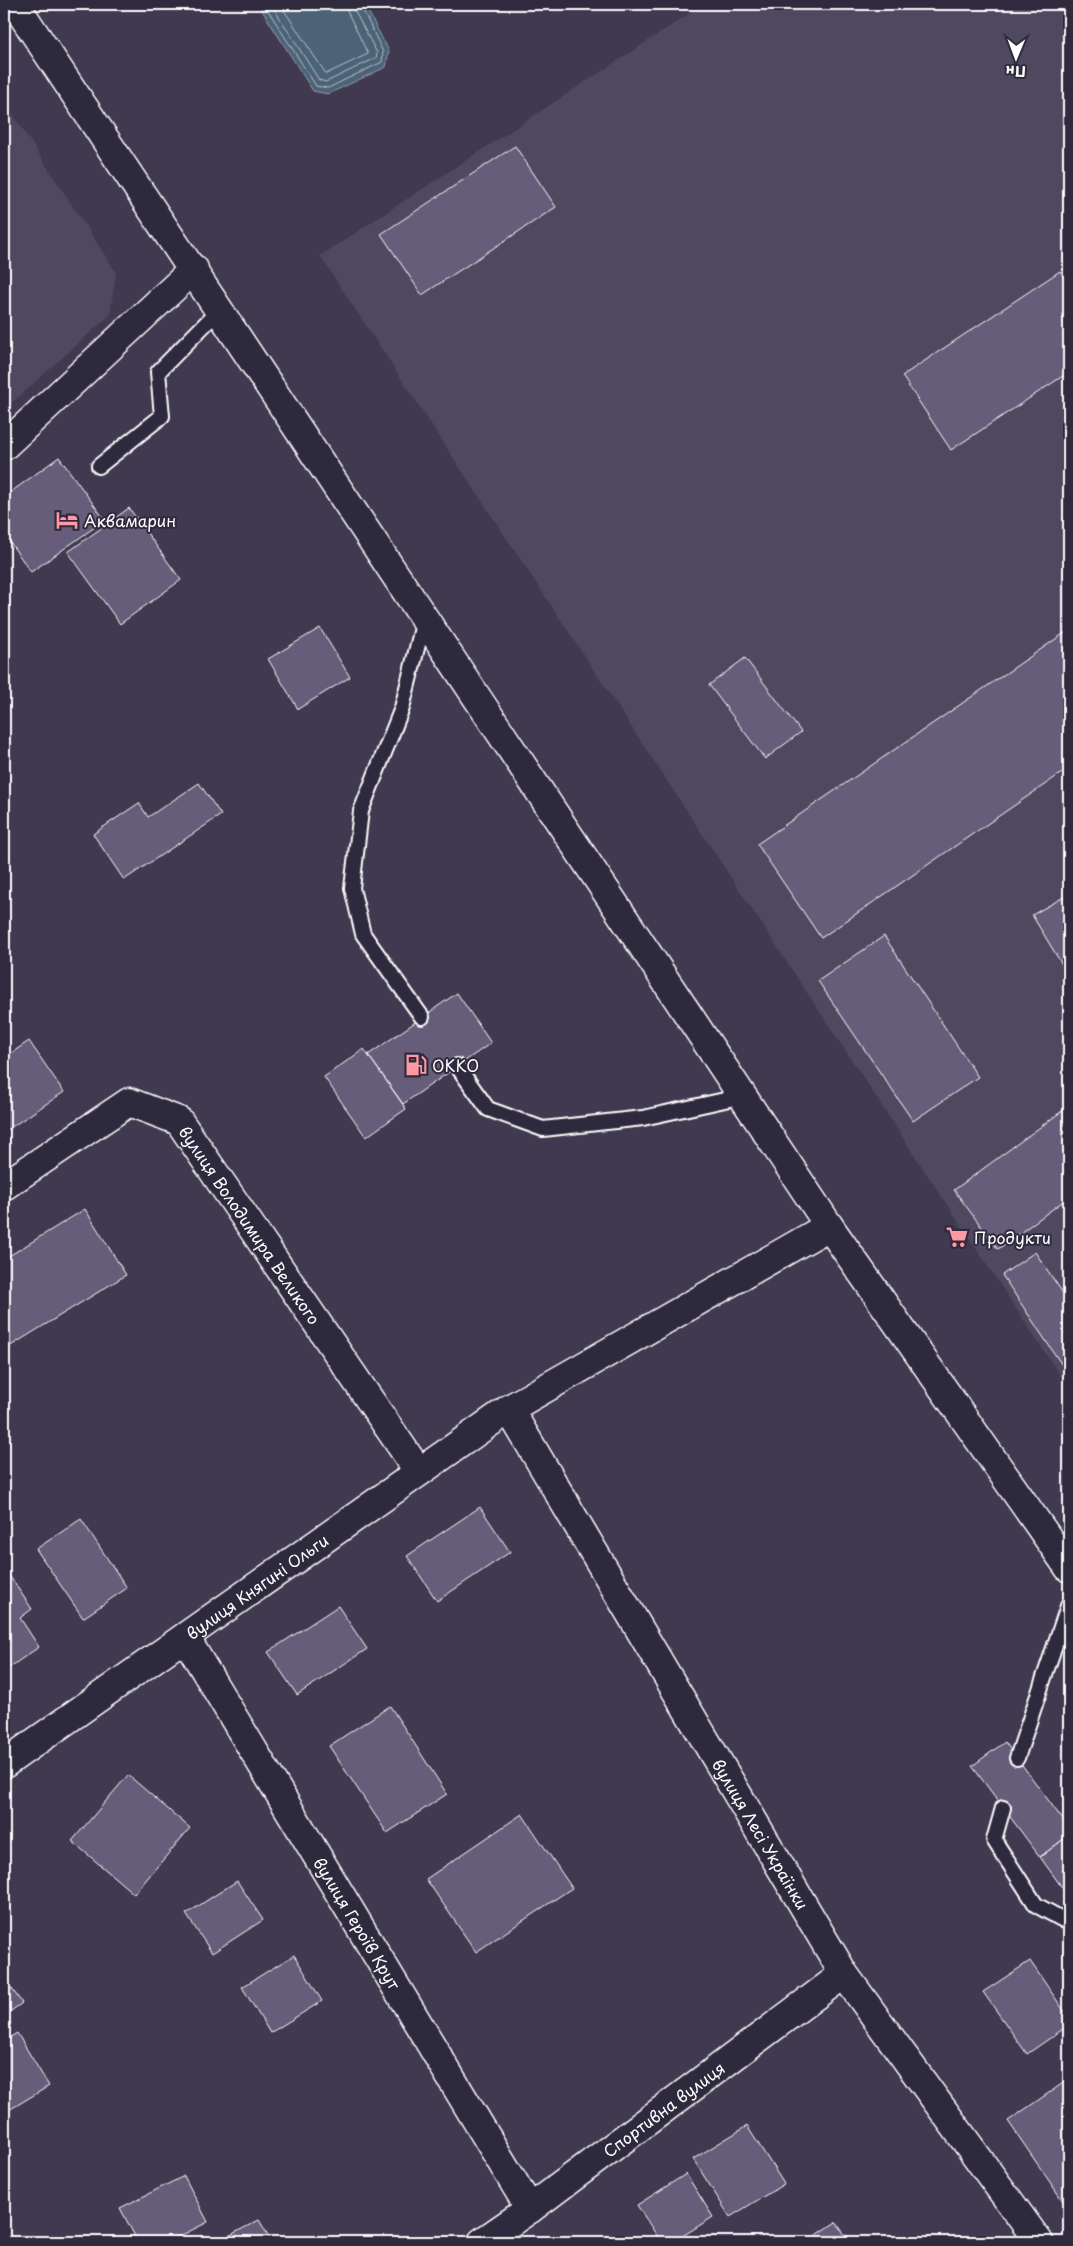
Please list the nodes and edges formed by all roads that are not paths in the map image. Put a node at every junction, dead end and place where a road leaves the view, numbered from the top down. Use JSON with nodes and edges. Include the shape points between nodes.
{"nodes":[{"id":1,"x":15,"y":4,"type":"edge"},
{"id":2,"x":194,"y":270,"type":"junction"},
{"id":3,"x":220,"y":309,"type":"junction"},
{"id":4,"x":4,"y":446,"type":"edge"},
{"id":5,"x":99,"y":466,"type":"dead end"},
{"id":6,"x":425,"y":617,"type":"junction"},
{"id":7,"x":422,"y":1016,"type":"dead end"},
{"id":8,"x":458,"y":1066,"type":"dead end"},
{"id":9,"x":743,"y":1096,"type":"junction"},
{"id":10,"x":4,"y":1186,"type":"edge"},
{"id":11,"x":830,"y":1226,"type":"junction"},
{"id":12,"x":509,"y":1408,"type":"junction"},
{"id":13,"x":419,"y":1472,"type":"junction"},
{"id":14,"x":1069,"y":1568,"type":"edge"},
{"id":15,"x":1069,"y":1603,"type":"edge"},
{"id":16,"x":184,"y":1637,"type":"junction"},
{"id":17,"x":1017,"y":1758,"type":"dead end"},
{"id":18,"x":4,"y":1764,"type":"edge"},
{"id":19,"x":1003,"y":1808,"type":"dead end"},
{"id":20,"x":1069,"y":1923,"type":"edge"},
{"id":21,"x":844,"y":1974,"type":"junction"},
{"id":22,"x":530,"y":2209,"type":"junction"},
{"id":23,"x":482,"y":2242,"type":"edge"},
{"id":24,"x":1039,"y":2242,"type":"edge"}],
"edges":[{"from":1,"to":2,"type":"street"},
{"from":2,"to":3,"type":"street"},
{"from":2,"to":4,"type":"street"},
{"from":3,"to":5,"type":"lane","via":[[158,372],[162,416]]},
{"from":3,"to":6,"type":"street"},
{"from":6,"to":7,"type":"lane","via":[[402,708],[361,812],[352,888],[363,934]]},
{"from":6,"to":9,"type":"street"},
{"from":8,"to":9,"type":"lane","via":[[488,1109],[543,1129],[643,1118]]},
{"from":9,"to":11,"type":"street"},
{"from":10,"to":13,"type":"street","name":"вулиця Володимира Великого","via":[[129,1102],[179,1121]]},
{"from":11,"to":12,"type":"street","name":"вулиця Княгині Ольги"},
{"from":11,"to":14,"type":"street"},
{"from":12,"to":13,"type":"street","name":"вулиця Княгині Ольги"},
{"from":12,"to":21,"type":"street","name":"вулиця Лесі Українки"},
{"from":13,"to":16,"type":"street","name":"вулиця Княгині Ольги"},
{"from":15,"to":17,"type":"lane"},
{"from":16,"to":18,"type":"street","name":"вулиця Княгині Ольги"},
{"from":16,"to":22,"type":"street","name":"вулиця Героїв Крут"},
{"from":19,"to":20,"type":"lane","via":[[994,1840],[1036,1905]]},
{"from":21,"to":22,"type":"street","name":"Спортивна вулиця"},
{"from":21,"to":24,"type":"street","name":"вулиця Лесі Українки"},
{"from":22,"to":23,"type":"street","name":"Спортивна вулиця"}]}
